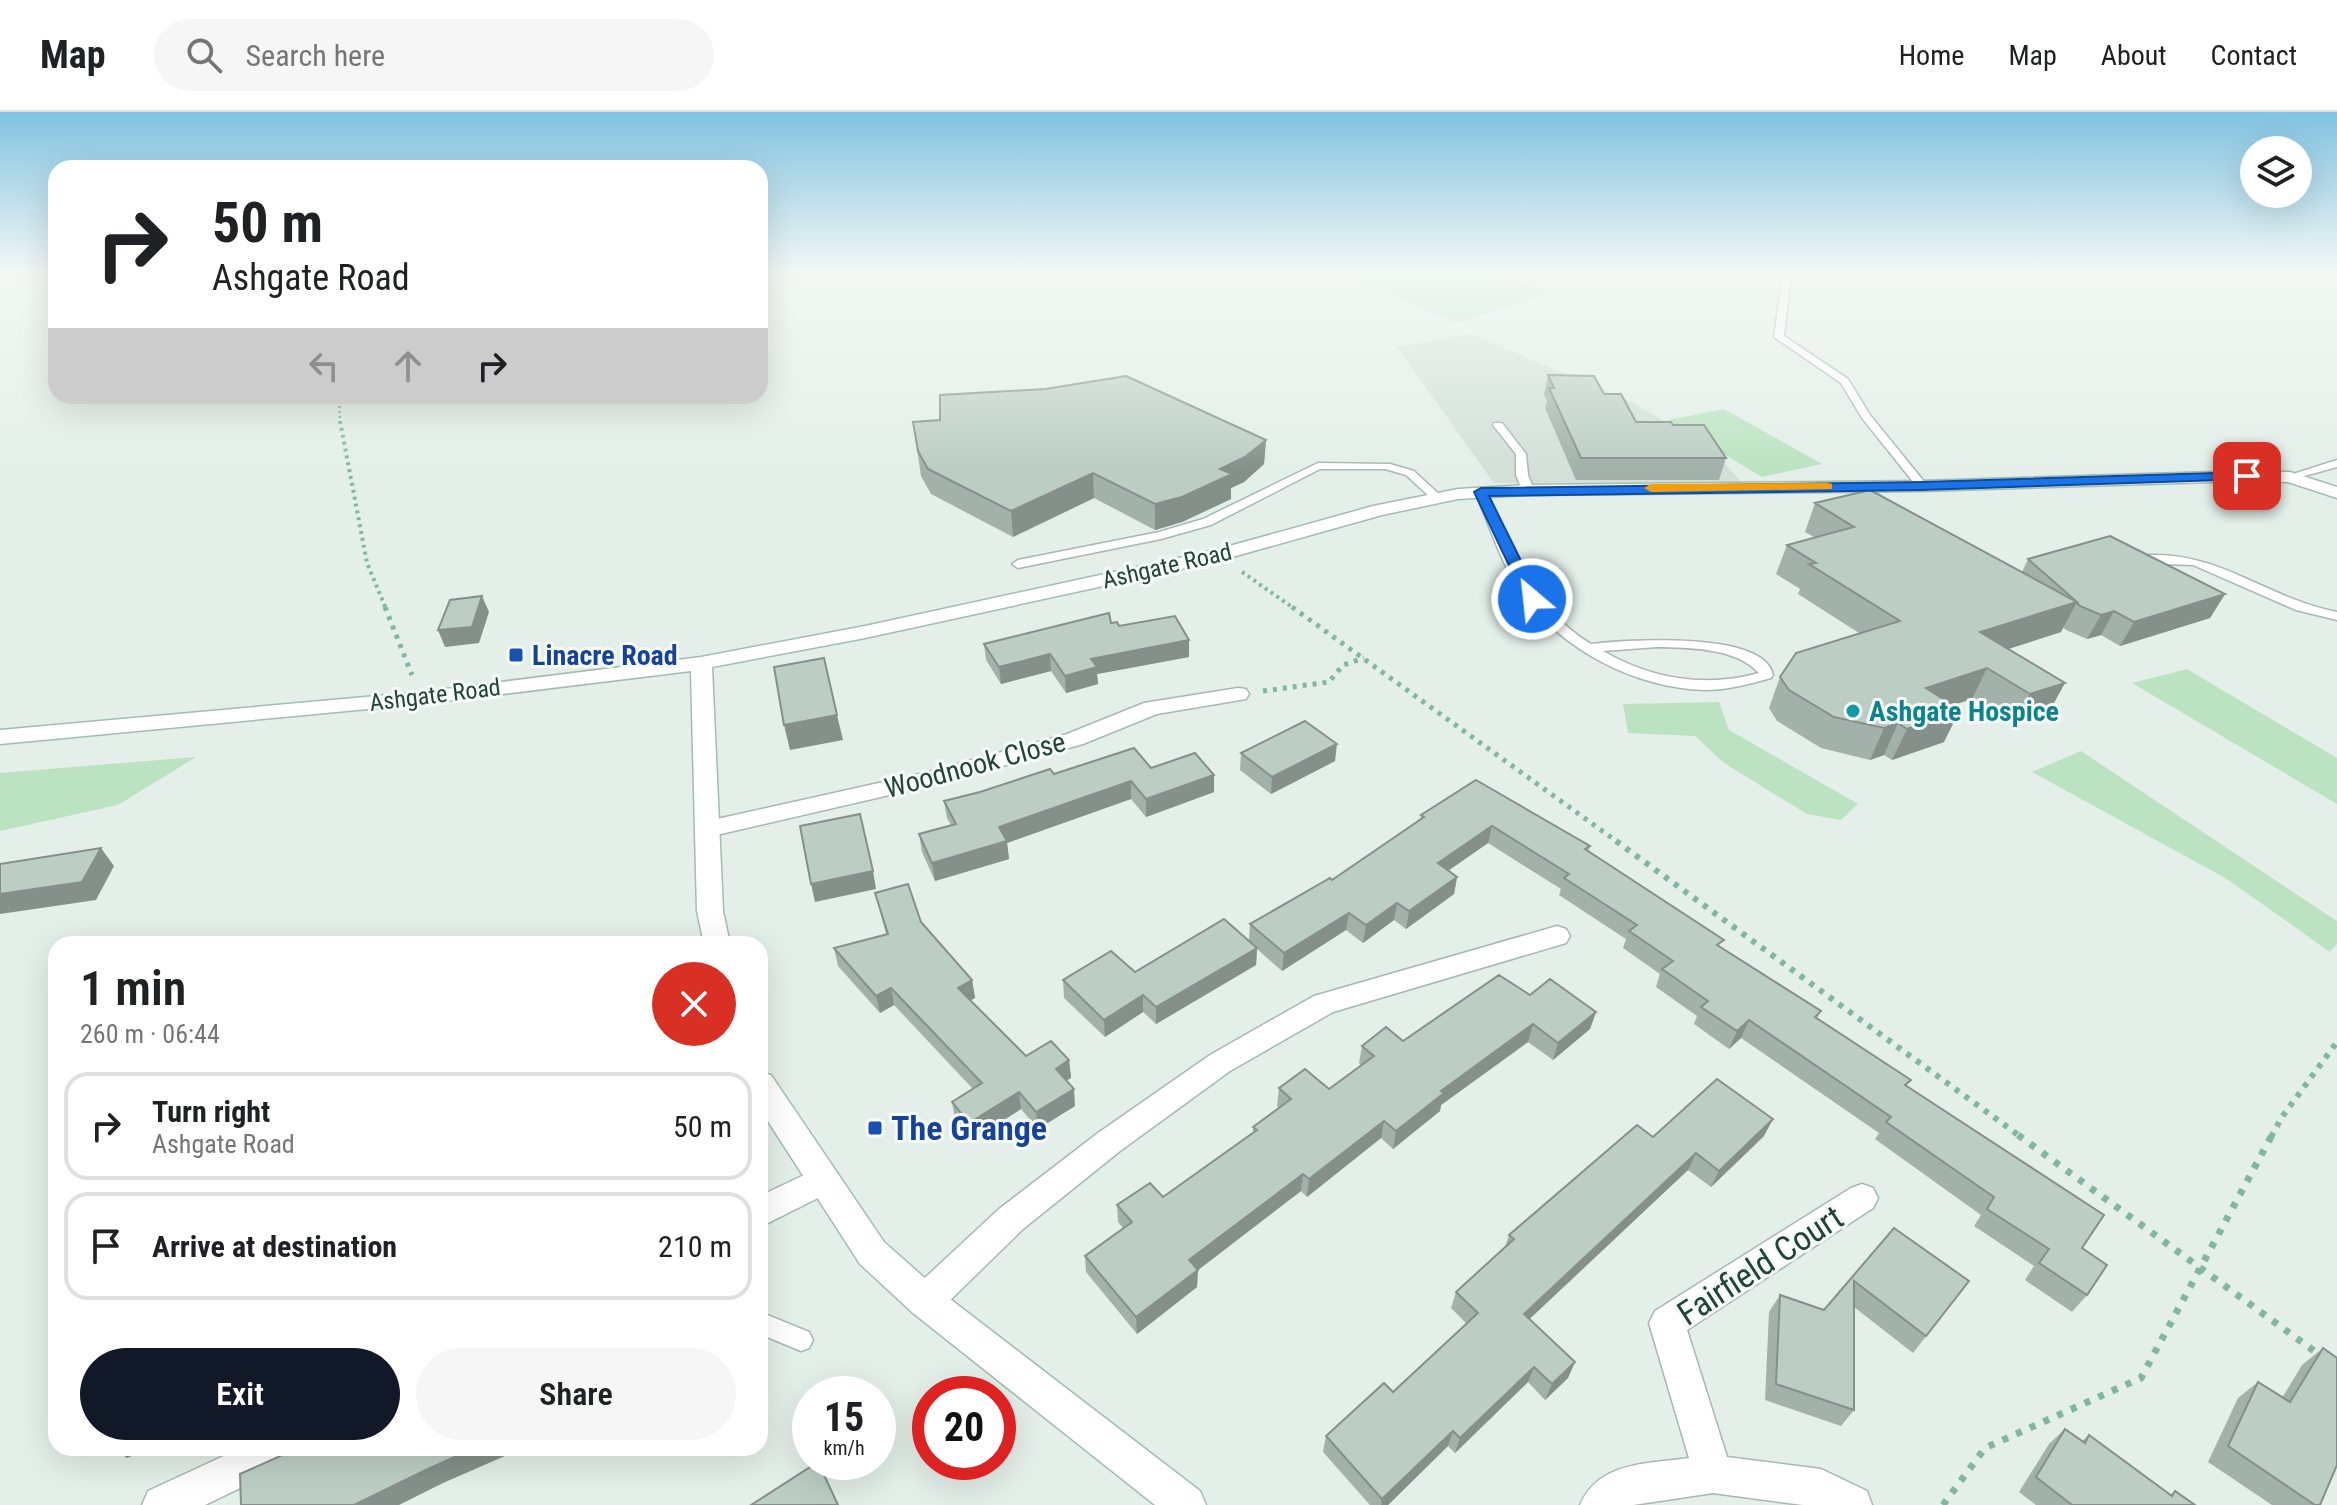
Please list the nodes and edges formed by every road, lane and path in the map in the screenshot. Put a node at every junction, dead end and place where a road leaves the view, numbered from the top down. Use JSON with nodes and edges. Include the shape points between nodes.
{"nodes":[{"id":1,"x":1782,"y":339,"type":"edge"},
{"id":2,"x":339,"y":404,"type":"edge"},
{"id":3,"x":1498,"y":425,"type":"dead end"},
{"id":4,"x":2337,"y":463,"type":"edge"},
{"id":5,"x":2290,"y":477,"type":"junction"},
{"id":6,"x":1922,"y":486,"type":"junction"},
{"id":7,"x":1528,"y":490,"type":"junction"},
{"id":8,"x":1481,"y":492,"type":"junction"},
{"id":9,"x":2337,"y":493,"type":"edge"},
{"id":10,"x":1436,"y":497,"type":"junction"},
{"id":11,"x":1218,"y":555,"type":"junction"},
{"id":12,"x":2131,"y":559,"type":"edge"},
{"id":13,"x":1018,"y":564,"type":"dead end"},
{"id":14,"x":2337,"y":616,"type":"edge"},
{"id":15,"x":1591,"y":648,"type":"junction"},
{"id":16,"x":1364,"y":657,"type":"junction"},
{"id":17,"x":701,"y":663,"type":"junction"},
{"id":18,"x":1238,"y":694,"type":"joint"},
{"id":19,"x":421,"y":698,"type":"junction"},
{"id":20,"x":0,"y":737,"type":"edge"},
{"id":21,"x":708,"y":829,"type":"junction"},
{"id":22,"x":715,"y":936,"type":"edge"},
{"id":23,"x":1557,"y":936,"type":"dead end"},
{"id":24,"x":2337,"y":1042,"type":"edge"},
{"id":25,"x":768,"y":1096,"type":"edge"},
{"id":26,"x":823,"y":1180,"type":"junction"},
{"id":27,"x":1862,"y":1198,"type":"dead end"},
{"id":28,"x":768,"y":1208,"type":"edge"},
{"id":29,"x":2200,"y":1268,"type":"junction"},
{"id":30,"x":925,"y":1301,"type":"junction"},
{"id":31,"x":768,"y":1326,"type":"edge"},
{"id":32,"x":801,"y":1340,"type":"dead end"},
{"id":33,"x":2325,"y":1358,"type":"edge"},
{"id":34,"x":266,"y":1456,"type":"edge"},
{"id":35,"x":1713,"y":1474,"type":"junction"},
{"id":36,"x":162,"y":1505,"type":"edge"},
{"id":37,"x":1186,"y":1505,"type":"edge"},
{"id":38,"x":1600,"y":1505,"type":"edge"},
{"id":39,"x":1853,"y":1505,"type":"edge"},
{"id":40,"x":1943,"y":1505,"type":"edge"}],
"edges":[{"from":1,"to":6,"type":"lane","via":[[1845,381]]},
{"from":2,"to":19,"type":"path","via":[[340,433],[367,563]]},
{"from":3,"to":7,"type":"lane","via":[[1521,454]]},
{"from":4,"to":5,"type":"lane"},
{"from":5,"to":6,"type":"street","name":"Ashgate Road"},
{"from":5,"to":9,"type":"street","name":"Ashgate Road"},
{"from":6,"to":7,"type":"street","name":"Ashgate Road"},
{"from":7,"to":8,"type":"street","name":"Ashgate Road"},
{"from":8,"to":10,"type":"street","name":"Ashgate Road"},
{"from":8,"to":15,"type":"lane","via":[[1532,599]]},
{"from":10,"to":11,"type":"street","name":"Ashgate Road"},
{"from":10,"to":13,"type":"lane","via":[[1410,473],[1386,466],[1318,466],[1207,522]]},
{"from":11,"to":16,"type":"path"},
{"from":11,"to":17,"type":"street","name":"Ashgate Road"},
{"from":12,"to":14,"type":"lane","via":[[2194,562],[2276,598]]},
{"from":15,"to":15,"type":"lane","via":[[1633,672],[1662,681],[1725,683],[1766,675],[1758,663],[1743,657],[1684,643]]},
{"from":16,"to":18,"type":"path","via":[[1343,665],[1329,682]]},
{"from":16,"to":29,"type":"path"},
{"from":17,"to":19,"type":"street","name":"Ashgate Road"},
{"from":17,"to":21,"type":"street"},
{"from":18,"to":21,"type":"street","name":"Woodnook Close","via":[[1152,708],[1075,739],[929,779]]},
{"from":19,"to":20,"type":"street","name":"Ashgate Road"},
{"from":21,"to":22,"type":"street"},
{"from":23,"to":30,"type":"street","via":[[1324,1004],[1220,1063],[1011,1219]]},
{"from":24,"to":29,"type":"path","via":[[2282,1117]]},
{"from":25,"to":26,"type":"street"},
{"from":26,"to":28,"type":"street"},
{"from":26,"to":30,"type":"street","via":[[872,1253]]},
{"from":27,"to":35,"type":"street","name":"Fairfield Court","via":[[1667,1323]]},
{"from":29,"to":33,"type":"path"},
{"from":29,"to":40,"type":"path","via":[[2141,1378],[1985,1448]]},
{"from":30,"to":37,"type":"street"},
{"from":31,"to":32,"type":"lane"},
{"from":34,"to":36,"type":"street"},
{"from":35,"to":38,"type":"street","via":[[1617,1488]]},
{"from":35,"to":39,"type":"street","via":[[1821,1488]]}]}
